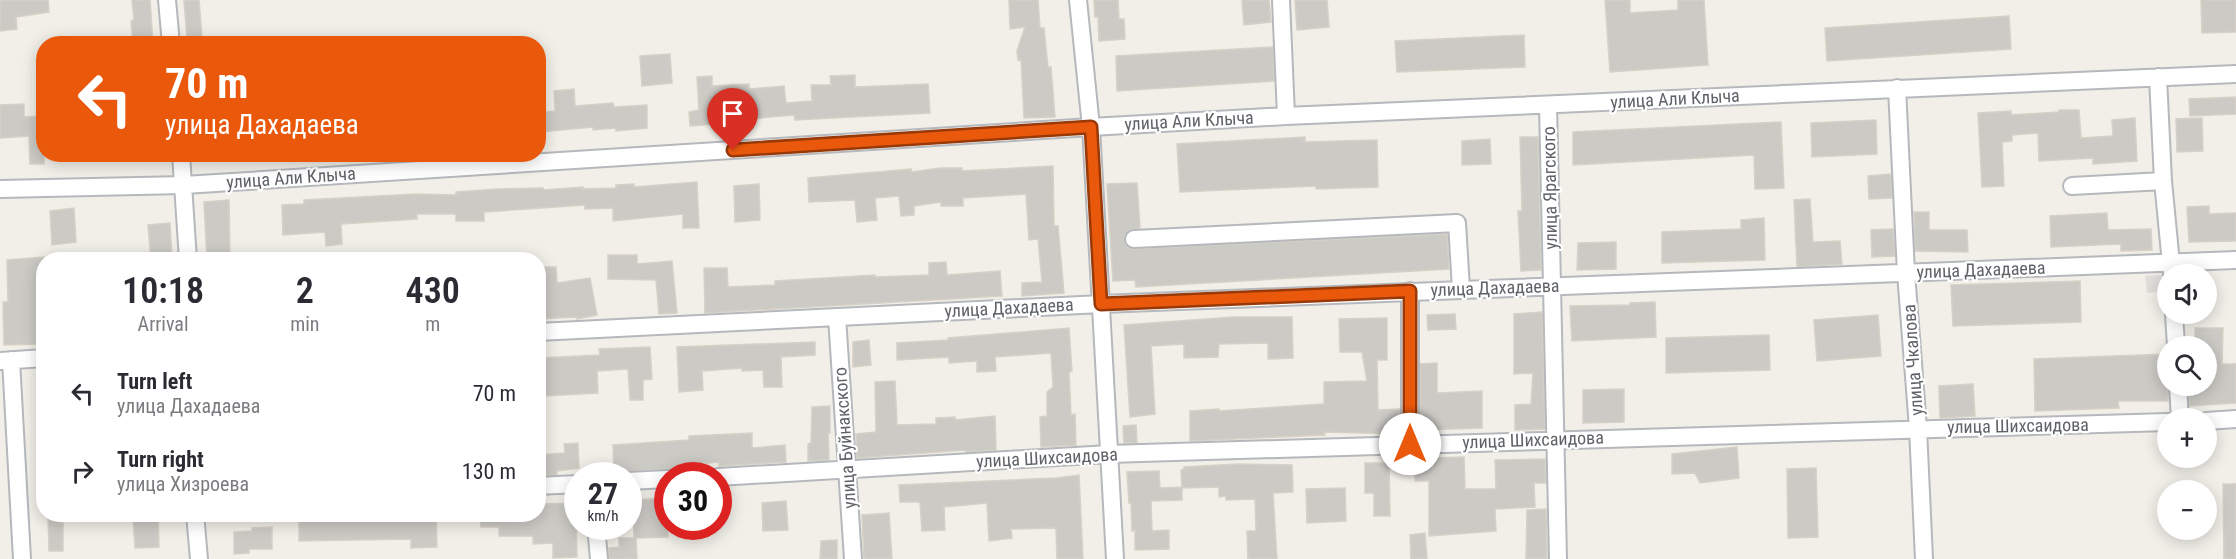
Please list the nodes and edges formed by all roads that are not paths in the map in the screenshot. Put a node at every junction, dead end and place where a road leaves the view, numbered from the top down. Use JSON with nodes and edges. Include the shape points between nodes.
{"nodes":[{"id":1,"x":167,"y":0,"type":"edge"},
{"id":2,"x":1078,"y":0,"type":"edge"},
{"id":3,"x":1281,"y":0,"type":"edge"},
{"id":4,"x":170,"y":36,"type":"edge"},
{"id":5,"x":2236,"y":74,"type":"edge"},
{"id":6,"x":2158,"y":77,"type":"junction"},
{"id":7,"x":1898,"y":88,"type":"junction"},
{"id":8,"x":1548,"y":105,"type":"junction"},
{"id":9,"x":1287,"y":116,"type":"junction"},
{"id":10,"x":1091,"y":127,"type":"junction"},
{"id":11,"x":182,"y":162,"type":"edge"},
{"id":12,"x":544,"y":162,"type":"edge"},
{"id":13,"x":546,"y":162,"type":"edge"},
{"id":14,"x":2163,"y":181,"type":"junction"},
{"id":15,"x":184,"y":185,"type":"junction"},
{"id":16,"x":2072,"y":186,"type":"dead end"},
{"id":17,"x":0,"y":189,"type":"edge"},
{"id":18,"x":1134,"y":239,"type":"dead end"},
{"id":19,"x":188,"y":252,"type":"edge"},
{"id":20,"x":2236,"y":261,"type":"edge"},
{"id":21,"x":2171,"y":264,"type":"edge"},
{"id":22,"x":2212,"y":264,"type":"edge"},
{"id":23,"x":2157,"y":269,"type":"edge"},
{"id":24,"x":1906,"y":273,"type":"junction"},
{"id":25,"x":1552,"y":286,"type":"junction"},
{"id":26,"x":1461,"y":289,"type":"junction"},
{"id":27,"x":1410,"y":291,"type":"junction"},
{"id":28,"x":1101,"y":304,"type":"junction"},
{"id":29,"x":837,"y":317,"type":"junction"},
{"id":30,"x":546,"y":332,"type":"edge"},
{"id":31,"x":36,"y":359,"type":"edge"},
{"id":32,"x":5,"y":361,"type":"edge"},
{"id":33,"x":2236,"y":419,"type":"edge"},
{"id":34,"x":2217,"y":420,"type":"edge"},
{"id":35,"x":2157,"y":422,"type":"edge"},
{"id":36,"x":1918,"y":428,"type":"junction"},
{"id":37,"x":1556,"y":440,"type":"junction"},
{"id":38,"x":1410,"y":444,"type":"junction"},
{"id":39,"x":1109,"y":454,"type":"junction"},
{"id":40,"x":847,"y":470,"type":"junction"},
{"id":41,"x":732,"y":476,"type":"edge"},
{"id":42,"x":564,"y":485,"type":"edge"},
{"id":43,"x":546,"y":486,"type":"edge"},
{"id":44,"x":196,"y":522,"type":"edge"},
{"id":45,"x":597,"y":540,"type":"edge"},
{"id":46,"x":22,"y":559,"type":"edge"},
{"id":47,"x":199,"y":559,"type":"edge"},
{"id":48,"x":599,"y":559,"type":"edge"},
{"id":49,"x":853,"y":559,"type":"edge"},
{"id":50,"x":1115,"y":559,"type":"edge"},
{"id":51,"x":1558,"y":559,"type":"edge"},
{"id":52,"x":1923,"y":559,"type":"edge"}],
"edges":[{"from":1,"to":4,"type":"street"},
{"from":2,"to":10,"type":"street"},
{"from":3,"to":9,"type":"street"},
{"from":5,"to":6,"type":"street","name":"улица Али Клыча"},
{"from":6,"to":7,"type":"street","name":"улица Али Клыча"},
{"from":6,"to":14,"type":"street"},
{"from":7,"to":8,"type":"street","name":"улица Али Клыча"},
{"from":7,"to":24,"type":"street","name":"улица Чкалова"},
{"from":8,"to":9,"type":"street","name":"улица Али Клыча"},
{"from":8,"to":25,"type":"street","name":"улица Ярагского"},
{"from":9,"to":10,"type":"street","name":"улица Али Клыча"},
{"from":10,"to":13,"type":"street","name":"улица Али Клыча"},
{"from":10,"to":28,"type":"street"},
{"from":11,"to":15,"type":"street"},
{"from":12,"to":15,"type":"street","name":"улица Али Клыча"},
{"from":14,"to":16,"type":"street"},
{"from":14,"to":21,"type":"street"},
{"from":15,"to":17,"type":"street","name":"улица Али Клыча"},
{"from":15,"to":19,"type":"street"},
{"from":18,"to":26,"type":"street","via":[[1457,223]]},
{"from":20,"to":22,"type":"street","name":"улица Дахадаева"},
{"from":23,"to":24,"type":"street","name":"улица Дахадаева"},
{"from":24,"to":25,"type":"street","name":"улица Дахадаева"},
{"from":24,"to":36,"type":"street","name":"улица Чкалова"},
{"from":25,"to":26,"type":"street","name":"улица Дахадаева"},
{"from":25,"to":37,"type":"street","name":"улица Ярагского"},
{"from":26,"to":27,"type":"street","name":"улица Дахадаева"},
{"from":27,"to":28,"type":"street","name":"улица Дахадаева"},
{"from":27,"to":38,"type":"street"},
{"from":28,"to":29,"type":"street","name":"улица Дахадаева"},
{"from":28,"to":39,"type":"street"},
{"from":29,"to":30,"type":"street","name":"улица Дахадаева"},
{"from":29,"to":40,"type":"street","name":"улица Буйнакского"},
{"from":31,"to":32,"type":"street"},
{"from":32,"to":46,"type":"street"},
{"from":33,"to":34,"type":"street"},
{"from":35,"to":36,"type":"street","name":"улица Шихсаидова"},
{"from":36,"to":37,"type":"street","name":"улица Шихсаидова"},
{"from":36,"to":52,"type":"street","name":"улица Чкалова"},
{"from":37,"to":38,"type":"street","name":"улица Шихсаидова"},
{"from":37,"to":51,"type":"street","name":"улица Ярагского"},
{"from":38,"to":39,"type":"street","name":"улица Шихсаидова"},
{"from":39,"to":40,"type":"street","name":"улица Шихсаидова"},
{"from":39,"to":50,"type":"street"},
{"from":40,"to":41,"type":"street","name":"улица Шихсаидова"},
{"from":40,"to":49,"type":"street","name":"улица Буйнакского"},
{"from":42,"to":43,"type":"street"},
{"from":44,"to":47,"type":"street"},
{"from":45,"to":48,"type":"street"}]}
